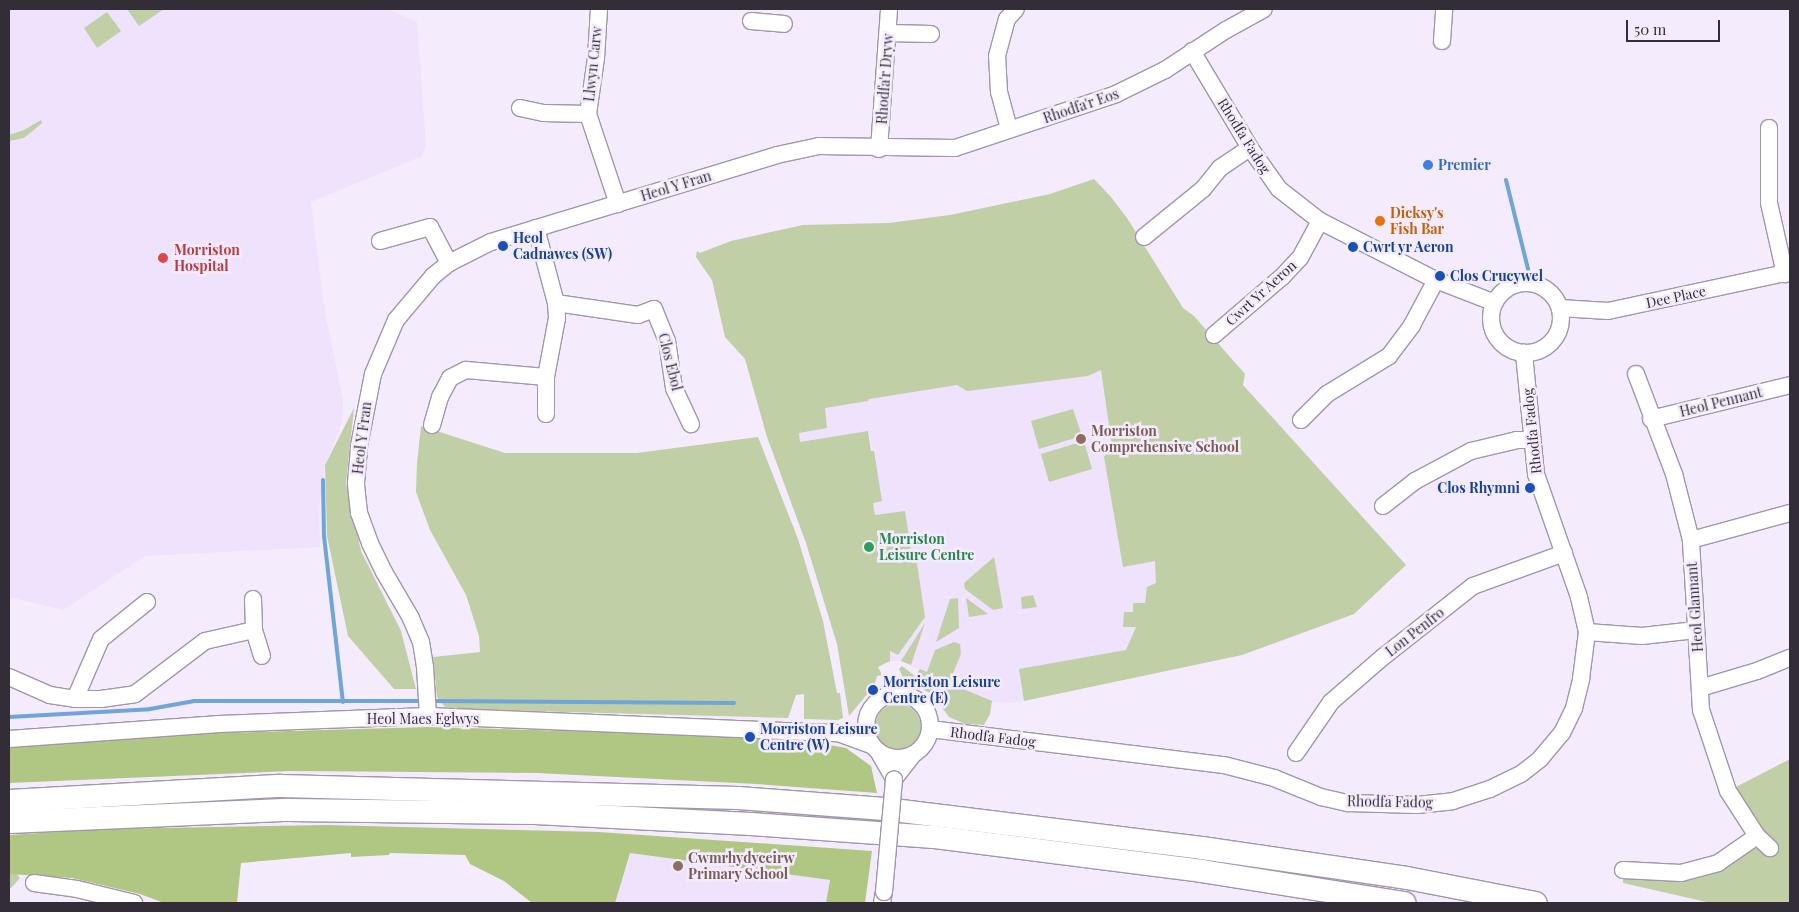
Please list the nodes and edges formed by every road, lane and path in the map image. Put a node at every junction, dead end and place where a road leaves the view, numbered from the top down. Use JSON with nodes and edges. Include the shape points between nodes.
{"nodes":[{"id":1,"x":597,"y":9,"type":"edge"},
{"id":2,"x":889,"y":9,"type":"edge"},
{"id":3,"x":1016,"y":9,"type":"edge"},
{"id":4,"x":1264,"y":9,"type":"edge"},
{"id":5,"x":1444,"y":9,"type":"edge"},
{"id":6,"x":774,"y":18,"type":"edge"},
{"id":7,"x":750,"y":21,"type":"dead end"},
{"id":8,"x":889,"y":33,"type":"junction"},
{"id":9,"x":931,"y":34,"type":"dead end"},
{"id":10,"x":1442,"y":41,"type":"dead end"},
{"id":11,"x":1192,"y":51,"type":"junction"},
{"id":12,"x":520,"y":108,"type":"dead end"},
{"id":13,"x":588,"y":114,"type":"junction"},
{"id":14,"x":1769,"y":128,"type":"dead end"},
{"id":15,"x":1009,"y":129,"type":"junction"},
{"id":16,"x":1250,"y":148,"type":"junction"},
{"id":17,"x":879,"y":149,"type":"junction"},
{"id":18,"x":618,"y":204,"type":"junction"},
{"id":19,"x":1320,"y":221,"type":"junction"},
{"id":20,"x":536,"y":228,"type":"junction"},
{"id":21,"x":1144,"y":237,"type":"dead end"},
{"id":22,"x":380,"y":241,"type":"dead end"},
{"id":23,"x":449,"y":263,"type":"junction"},
{"id":24,"x":1788,"y":273,"type":"edge"},
{"id":25,"x":1436,"y":280,"type":"junction"},
{"id":26,"x":556,"y":303,"type":"junction"},
{"id":27,"x":1495,"y":303,"type":"junction"},
{"id":28,"x":1560,"y":308,"type":"junction"},
{"id":29,"x":1214,"y":335,"type":"dead end"},
{"id":30,"x":1524,"y":353,"type":"junction"},
{"id":31,"x":1636,"y":374,"type":"dead end"},
{"id":32,"x":546,"y":377,"type":"junction"},
{"id":33,"x":1790,"y":385,"type":"edge"},
{"id":34,"x":546,"y":414,"type":"dead end"},
{"id":35,"x":1652,"y":419,"type":"junction"},
{"id":36,"x":1301,"y":420,"type":"dead end"},
{"id":37,"x":691,"y":424,"type":"dead end"},
{"id":38,"x":432,"y":425,"type":"dead end"},
{"id":39,"x":1532,"y":440,"type":"junction"},
{"id":40,"x":1383,"y":506,"type":"dead end"},
{"id":41,"x":1790,"y":513,"type":"edge"},
{"id":42,"x":1691,"y":540,"type":"junction"},
{"id":43,"x":1564,"y":553,"type":"junction"},
{"id":44,"x":253,"y":599,"type":"dead end"},
{"id":45,"x":147,"y":602,"type":"dead end"},
{"id":46,"x":254,"y":630,"type":"junction"},
{"id":47,"x":1696,"y":630,"type":"junction"},
{"id":48,"x":1587,"y":632,"type":"junction"},
{"id":49,"x":262,"y":656,"type":"dead end"},
{"id":50,"x":1790,"y":658,"type":"edge"},
{"id":51,"x":9,"y":677,"type":"edge"},
{"id":52,"x":1700,"y":688,"type":"junction"},
{"id":53,"x":75,"y":699,"type":"junction"},
{"id":54,"x":428,"y":716,"type":"junction"},
{"id":55,"x":867,"y":718,"type":"junction"},
{"id":56,"x":930,"y":729,"type":"junction"},
{"id":57,"x":838,"y":733,"type":"junction"},
{"id":58,"x":9,"y":739,"type":"edge"},
{"id":59,"x":875,"y":748,"type":"junction"},
{"id":60,"x":1296,"y":753,"type":"dead end"},
{"id":61,"x":913,"y":755,"type":"junction"},
{"id":62,"x":894,"y":779,"type":"junction"},
{"id":63,"x":9,"y":801,"type":"edge"},
{"id":64,"x":9,"y":822,"type":"edge"},
{"id":65,"x":1757,"y":836,"type":"junction"},
{"id":66,"x":1770,"y":848,"type":"dead end"},
{"id":67,"x":1623,"y":870,"type":"dead end"},
{"id":68,"x":34,"y":883,"type":"dead end"},
{"id":69,"x":883,"y":898,"type":"edge"},
{"id":70,"x":134,"y":903,"type":"edge"},
{"id":71,"x":1404,"y":903,"type":"edge"},
{"id":72,"x":1536,"y":903,"type":"edge"}],
"edges":[{"from":1,"to":13,"type":"street","name":"Llwyn Carw","via":[[596,58]]},
{"from":2,"to":8,"type":"street","name":"Rhodfa'r Dryw"},
{"from":3,"to":15,"type":"street","via":[[1007,19],[997,56],[999,92]]},
{"from":4,"to":11,"type":"street","name":"Rhodfa'r Eos"},
{"from":5,"to":10,"type":"street"},
{"from":6,"to":7,"type":"street"},
{"from":8,"to":9,"type":"street"},
{"from":8,"to":17,"type":"street","name":"Rhodfa'r Dryw"},
{"from":11,"to":15,"type":"street","name":"Rhodfa'r Eos","via":[[1165,70],[1116,94]]},
{"from":11,"to":16,"type":"street","name":"Rhodfa Fadog"},
{"from":12,"to":13,"type":"street","via":[[543,113]]},
{"from":13,"to":18,"type":"street","name":"Llwyn Carw"},
{"from":14,"to":24,"type":"street","via":[[1769,202]]},
{"from":15,"to":17,"type":"street","name":"Rhodfa'r Eos","via":[[955,148]]},
{"from":16,"to":19,"type":"street","name":"Rhodfa Fadog","via":[[1279,189]]},
{"from":16,"to":21,"type":"street","via":[[1220,168],[1202,189]]},
{"from":17,"to":18,"type":"street","name":"Heol Y Fran","via":[[819,146],[777,155]]},
{"from":18,"to":20,"type":"street","name":"Heol Y Fran"},
{"from":19,"to":25,"type":"street","name":"Rhodfa Fadog"},
{"from":19,"to":29,"type":"street","name":"Cwrt Yr Aeron","via":[[1300,258]]},
{"from":20,"to":23,"type":"street","name":"Heol Y Fran","via":[[491,242]]},
{"from":20,"to":26,"type":"street"},
{"from":22,"to":23,"type":"street","via":[[430,226]]},
{"from":23,"to":54,"type":"street","name":"Heol Y Fran","via":[[433,276],[396,320],[384,346],[366,403],[358,446],[356,483],[360,514],[370,543],[421,642]]},
{"from":24,"to":28,"type":"street","name":"Dee Place","via":[[1608,311]]},
{"from":25,"to":27,"type":"street","name":"Rhodfa Fadog"},
{"from":25,"to":36,"type":"street","via":[[1412,325],[1389,356],[1327,394]]},
{"from":26,"to":32,"type":"street","via":[[555,337]]},
{"from":26,"to":37,"type":"street","name":"Clos Ebol","via":[[638,314],[654,309],[667,341],[674,388]]},
{"from":27,"to":28,"type":"street","via":[[1512,286],[1533,284],[1548,291]]},
{"from":27,"to":30,"type":"street","via":[[1491,320],[1494,332],[1502,344]]},
{"from":28,"to":30,"type":"street","via":[[1557,336],[1539,351]]},
{"from":30,"to":39,"type":"street","name":"Rhodfa Fadog"},
{"from":31,"to":35,"type":"street","name":"Heol Glannant"},
{"from":32,"to":34,"type":"street"},
{"from":32,"to":38,"type":"street","via":[[466,370],[450,378],[440,397]]},
{"from":33,"to":35,"type":"street","name":"Heol Pennant"},
{"from":35,"to":42,"type":"street","name":"Heol Glannant","via":[[1674,474]]},
{"from":39,"to":40,"type":"street","via":[[1517,440],[1471,451],[1415,480]]},
{"from":39,"to":43,"type":"street","name":"Rhodfa Fadog","via":[[1541,494]]},
{"from":41,"to":42,"type":"street"},
{"from":42,"to":47,"type":"street","name":"Heol Glannant"},
{"from":43,"to":48,"type":"street","name":"Rhodfa Fadog"},
{"from":43,"to":60,"type":"street","name":"Lon Penfro","via":[[1473,586],[1331,702]]},
{"from":44,"to":46,"type":"street"},
{"from":45,"to":53,"type":"street","via":[[101,639]]},
{"from":46,"to":49,"type":"street"},
{"from":46,"to":53,"type":"street","via":[[205,641],[135,694]]},
{"from":47,"to":48,"type":"street","via":[[1642,636]]},
{"from":47,"to":52,"type":"street","name":"Heol Glannant"},
{"from":48,"to":56,"type":"street","name":"Rhodfa Fadog","via":[[1582,679],[1562,734],[1540,759],[1521,774],[1490,789],[1453,801],[1417,805],[1348,803],[1224,765]]},
{"from":50,"to":52,"type":"street"},
{"from":51,"to":53,"type":"street","via":[[50,695]]},
{"from":52,"to":65,"type":"street","name":"Heol Glannant","via":[[1702,710],[1728,791]]},
{"from":54,"to":57,"type":"street","name":"Heol Maes Eglwys"},
{"from":54,"to":58,"type":"street","name":"Heol Maes Eglwys","via":[[219,724]]},
{"from":55,"to":56,"type":"street","name":"Heol Maes Eglwys","via":[[880,700],[900,694],[924,706],[930,719]]},
{"from":55,"to":57,"type":"street","name":"Heol Maes Eglwys"},
{"from":55,"to":59,"type":"street","via":[[866,732]]},
{"from":56,"to":61,"type":"street","via":[[924,745]]},
{"from":57,"to":59,"type":"street","name":"Heol Maes Eglwys"},
{"from":59,"to":61,"type":"street","name":"Heol Maes Eglwys","via":[[891,758]]},
{"from":59,"to":62,"type":"street"},
{"from":61,"to":62,"type":"street"},
{"from":62,"to":69,"type":"street","bridge":true},
{"from":63,"to":72,"type":"highway","via":[[281,786],[748,798],[885,809],[1202,848],[1407,878]]},
{"from":64,"to":71,"type":"highway","via":[[289,810],[535,813],[752,824],[944,838],[1202,871]]},
{"from":65,"to":66,"type":"street","name":"Heol Glannant"},
{"from":65,"to":67,"type":"street","via":[[1718,863],[1681,873]]},
{"from":68,"to":70,"type":"street","via":[[77,889]]}]}
